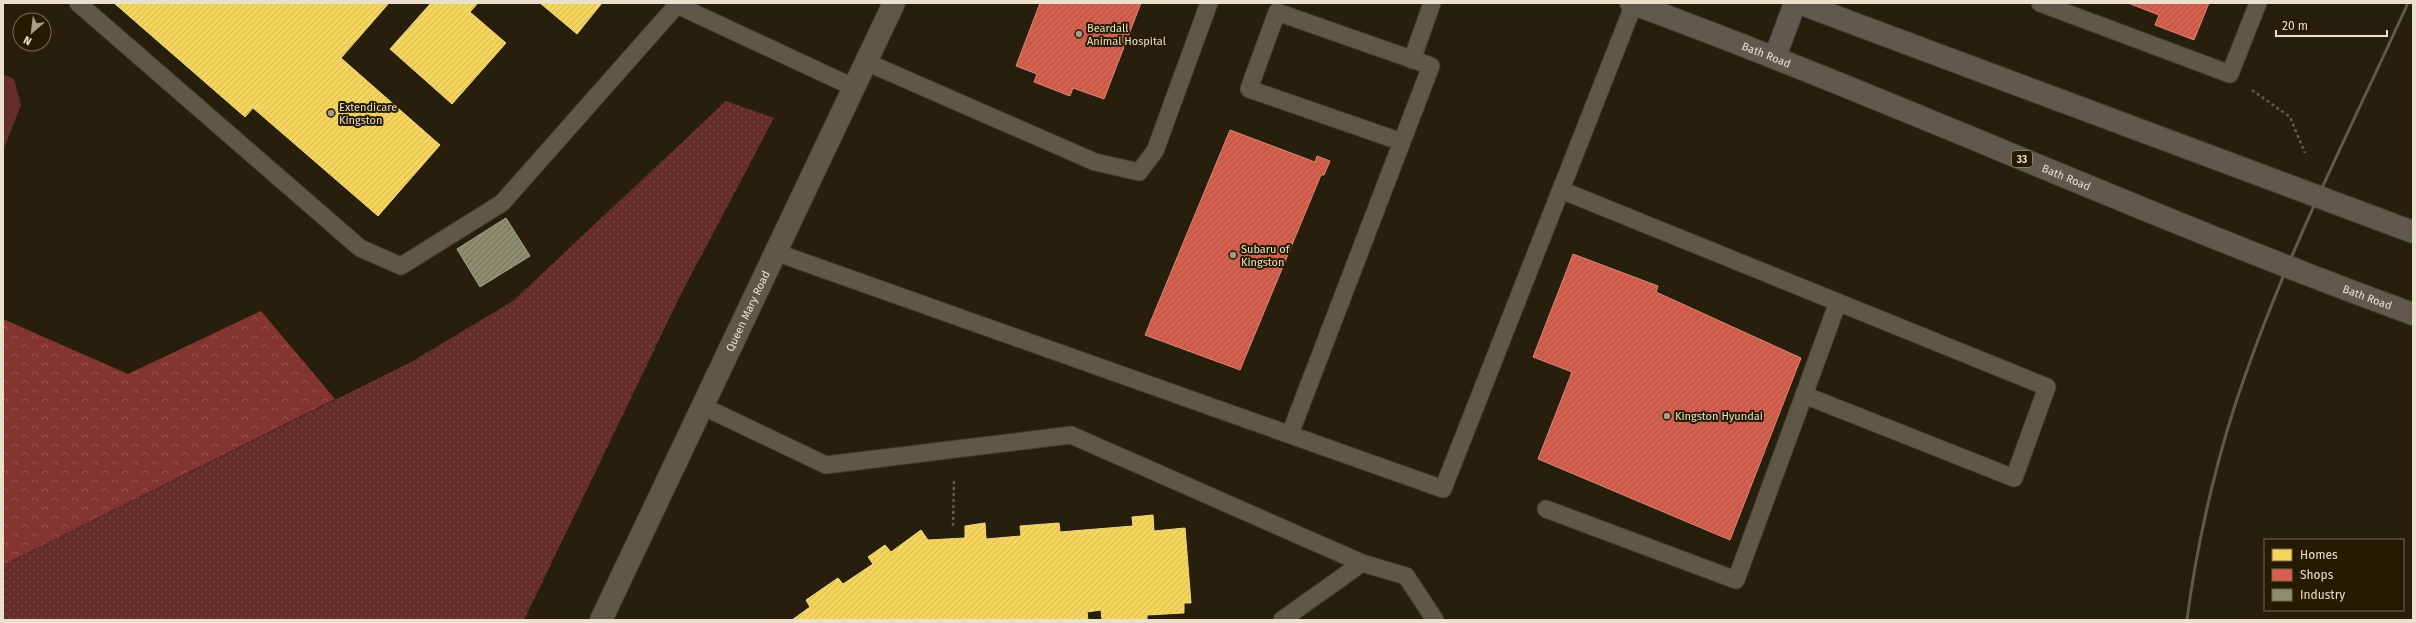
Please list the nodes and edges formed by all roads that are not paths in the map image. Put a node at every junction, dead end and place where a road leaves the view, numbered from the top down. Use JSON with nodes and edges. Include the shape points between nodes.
{"nodes":[{"id":1,"x":78,"y":3,"type":"edge"},
{"id":2,"x":894,"y":3,"type":"edge"},
{"id":3,"x":1209,"y":3,"type":"edge"},
{"id":4,"x":1432,"y":3,"type":"edge"},
{"id":5,"x":1633,"y":3,"type":"edge"},
{"id":6,"x":1795,"y":3,"type":"edge"},
{"id":7,"x":1799,"y":3,"type":"edge"},
{"id":8,"x":2040,"y":3,"type":"edge"},
{"id":9,"x":2258,"y":3,"type":"edge"},
{"id":10,"x":678,"y":4,"type":"edge"},
{"id":11,"x":1775,"y":57,"type":"junction"},
{"id":12,"x":1412,"y":60,"type":"junction"},
{"id":13,"x":866,"y":62,"type":"junction"},
{"id":14,"x":853,"y":87,"type":"junction"},
{"id":15,"x":1402,"y":142,"type":"junction"},
{"id":16,"x":1561,"y":190,"type":"junction"},
{"id":17,"x":2413,"y":232,"type":"edge"},
{"id":18,"x":776,"y":252,"type":"junction"},
{"id":19,"x":1838,"y":302,"type":"junction"},
{"id":20,"x":2413,"y":314,"type":"edge"},
{"id":21,"x":1804,"y":395,"type":"junction"},
{"id":22,"x":702,"y":406,"type":"junction"},
{"id":23,"x":1290,"y":434,"type":"junction"},
{"id":24,"x":1546,"y":509,"type":"dead end"},
{"id":25,"x":1362,"y":563,"type":"junction"},
{"id":26,"x":601,"y":620,"type":"edge"},
{"id":27,"x":1282,"y":620,"type":"edge"},
{"id":28,"x":1435,"y":620,"type":"edge"}],
"edges":[{"from":1,"to":10,"type":"lane","via":[[360,248],[401,266],[502,203]]},
{"from":2,"to":13,"type":"street","name":"Queen Mary Road"},
{"from":3,"to":13,"type":"lane","via":[[1155,151],[1138,172],[1095,162]]},
{"from":4,"to":12,"type":"lane"},
{"from":5,"to":11,"type":"main road","name":"Bath Road","number":"33"},
{"from":5,"to":16,"type":"lane"},
{"from":6,"to":11,"type":"main road"},
{"from":7,"to":17,"type":"main road"},
{"from":8,"to":9,"type":"lane","via":[[2230,74]]},
{"from":10,"to":14,"type":"lane"},
{"from":11,"to":20,"type":"main road","name":"Bath Road","number":"33","via":[[2288,268]]},
{"from":12,"to":15,"type":"lane","via":[[1431,66]]},
{"from":12,"to":15,"type":"lane","via":[[1277,12],[1249,88]]},
{"from":13,"to":14,"type":"street","name":"Queen Mary Road"},
{"from":14,"to":18,"type":"street","name":"Queen Mary Road"},
{"from":15,"to":23,"type":"lane"},
{"from":16,"to":19,"type":"lane"},
{"from":16,"to":23,"type":"lane","via":[[1443,489]]},
{"from":18,"to":22,"type":"street","name":"Queen Mary Road"},
{"from":18,"to":23,"type":"lane"},
{"from":19,"to":21,"type":"lane"},
{"from":19,"to":21,"type":"lane","via":[[2047,387],[2014,478]]},
{"from":21,"to":24,"type":"lane","via":[[1736,580]]},
{"from":22,"to":25,"type":"lane","via":[[826,465],[1071,435]]},
{"from":22,"to":26,"type":"street","name":"Queen Mary Road"},
{"from":25,"to":27,"type":"lane"},
{"from":25,"to":28,"type":"lane","via":[[1406,576]]}]}
